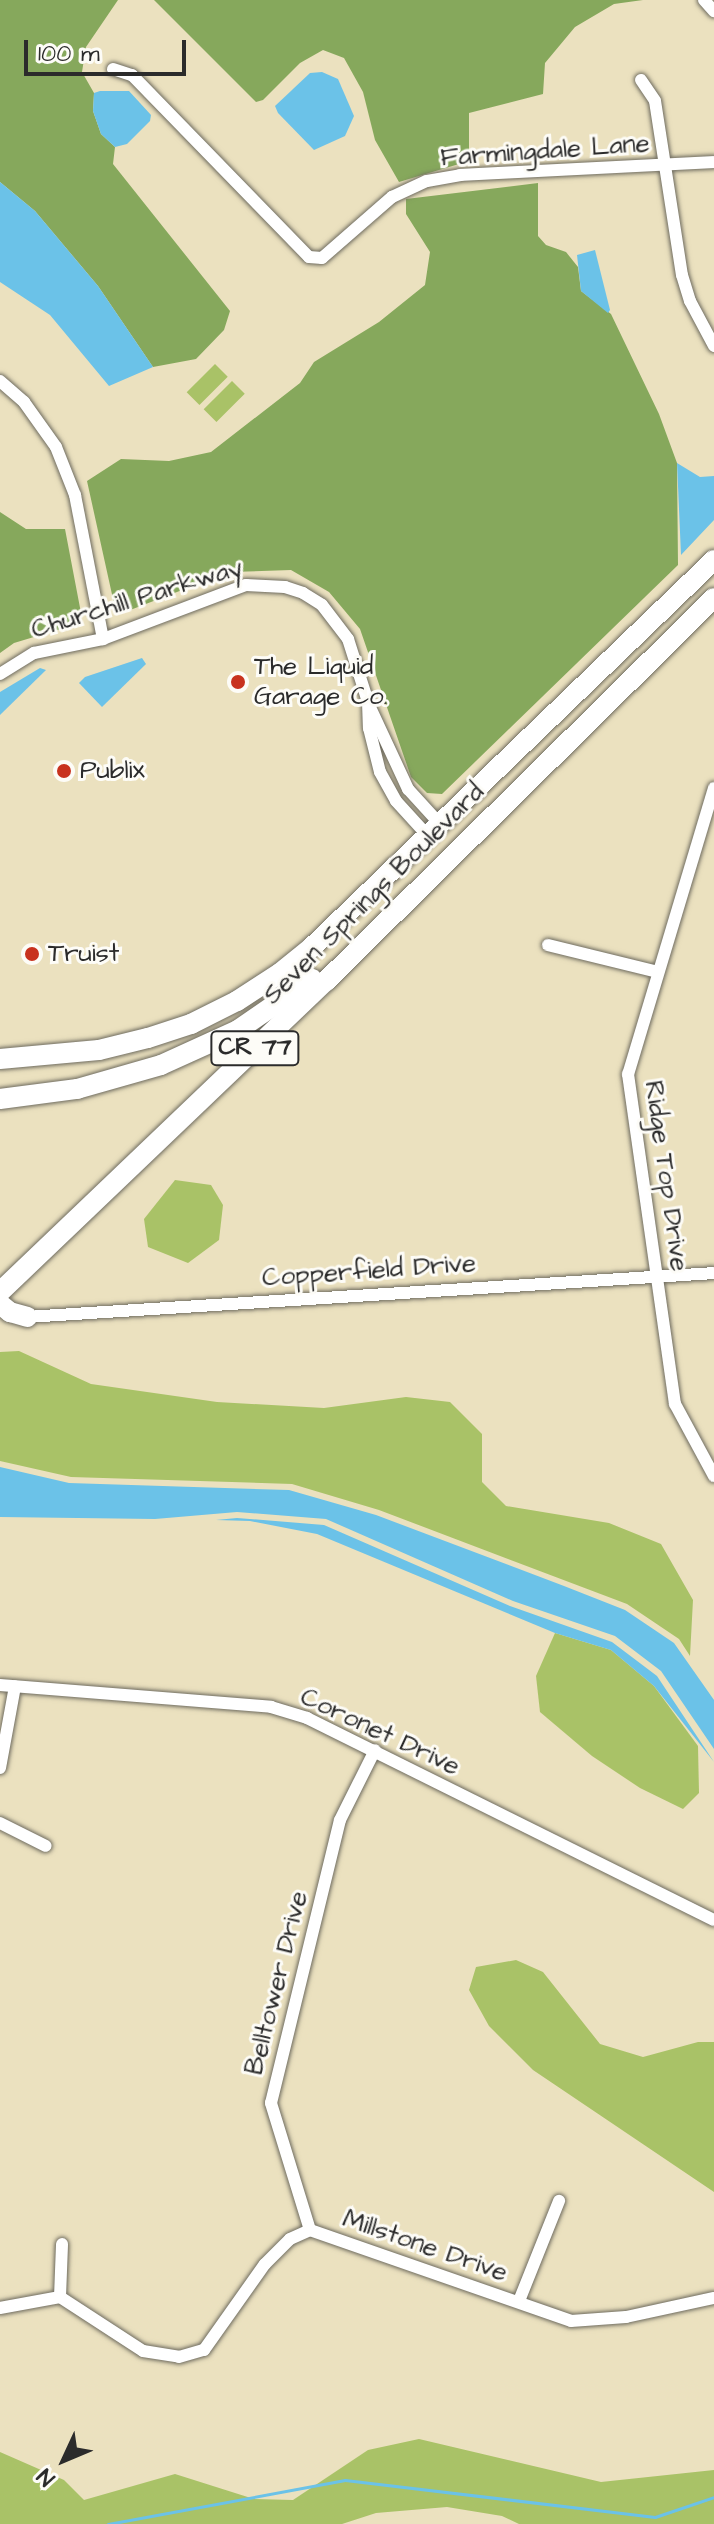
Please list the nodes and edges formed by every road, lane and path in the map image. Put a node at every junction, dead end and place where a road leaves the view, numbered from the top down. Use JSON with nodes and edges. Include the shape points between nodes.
{"nodes":[{"id":1,"x":704,"y":0,"type":"edge"},
{"id":2,"x":714,"y":11,"type":"edge"},
{"id":3,"x":113,"y":69,"type":"dead end"},
{"id":4,"x":641,"y":80,"type":"dead end"},
{"id":5,"x":714,"y":162,"type":"edge"},
{"id":6,"x":667,"y":164,"type":"junction"},
{"id":7,"x":714,"y":346,"type":"edge"},
{"id":8,"x":0,"y":381,"type":"edge"},
{"id":9,"x":714,"y":560,"type":"edge"},
{"id":10,"x":714,"y":598,"type":"edge"},
{"id":11,"x":103,"y":639,"type":"junction"},
{"id":12,"x":0,"y":674,"type":"edge"},
{"id":13,"x":714,"y":788,"type":"edge"},
{"id":14,"x":507,"y":800,"type":"junction"},
{"id":15,"x":433,"y":829,"type":"junction"},
{"id":16,"x":548,"y":945,"type":"dead end"},
{"id":17,"x":658,"y":972,"type":"junction"},
{"id":18,"x":0,"y":1059,"type":"edge"},
{"id":19,"x":0,"y":1099,"type":"edge"},
{"id":20,"x":714,"y":1273,"type":"edge"},
{"id":21,"x":657,"y":1275,"type":"junction"},
{"id":22,"x":0,"y":1292,"type":"edge"},
{"id":23,"x":0,"y":1304,"type":"edge"},
{"id":24,"x":27,"y":1317,"type":"junction"},
{"id":25,"x":0,"y":1319,"type":"edge"},
{"id":26,"x":714,"y":1476,"type":"edge"},
{"id":27,"x":0,"y":1685,"type":"edge"},
{"id":28,"x":15,"y":1686,"type":"junction"},
{"id":29,"x":375,"y":1750,"type":"junction"},
{"id":30,"x":0,"y":1768,"type":"edge"},
{"id":31,"x":0,"y":1823,"type":"edge"},
{"id":32,"x":46,"y":1846,"type":"dead end"},
{"id":33,"x":714,"y":1920,"type":"edge"},
{"id":34,"x":559,"y":2201,"type":"dead end"},
{"id":35,"x":310,"y":2230,"type":"junction"},
{"id":36,"x":62,"y":2244,"type":"dead end"},
{"id":37,"x":60,"y":2297,"type":"junction"},
{"id":38,"x":714,"y":2298,"type":"edge"},
{"id":39,"x":519,"y":2301,"type":"junction"},
{"id":40,"x":0,"y":2308,"type":"edge"}],
"edges":[{"from":1,"to":2,"type":"street"},
{"from":3,"to":6,"type":"street","name":"Farmingdale Lane","via":[[132,75],[309,257],[322,258],[392,197],[427,181]]},
{"from":4,"to":6,"type":"street","via":[[655,101]]},
{"from":5,"to":6,"type":"street","name":"Farmingdale Lane"},
{"from":6,"to":7,"type":"street","via":[[682,275]]},
{"from":8,"to":11,"type":"street","via":[[24,402],[56,447],[75,495]]},
{"from":9,"to":15,"type":"main road","name":"Seven Springs Boulevard","number":"CR 77"},
{"from":10,"to":14,"type":"main road","name":"Seven Springs Boulevard","number":"CR 77"},
{"from":11,"to":12,"type":"street","name":"Churchill Parkway","via":[[34,653]]},
{"from":11,"to":15,"type":"street","name":"Churchill Parkway","via":[[246,585],[285,587],[322,605],[352,650],[380,772],[396,801]]},
{"from":13,"to":17,"type":"street","name":"Ridge Top Drive"},
{"from":14,"to":19,"type":"main road","via":[[340,956],[238,1030],[136,1074],[77,1089]]},
{"from":14,"to":22,"type":"main road","name":"Seven Springs Boulevard","number":"CR 77"},
{"from":15,"to":18,"type":"main road","name":"Seven Springs Boulevard","number":"CR 77","via":[[312,947],[237,1001],[191,1024],[99,1050]]},
{"from":16,"to":17,"type":"street"},
{"from":17,"to":21,"type":"street","name":"Ridge Top Drive","via":[[628,1074]]},
{"from":20,"to":21,"type":"street","name":"Copperfield Drive"},
{"from":21,"to":24,"type":"street","name":"Copperfield Drive"},
{"from":21,"to":26,"type":"street","name":"Ridge Top Drive","via":[[675,1404]]},
{"from":23,"to":24,"type":"main road"},
{"from":24,"to":25,"type":"main road"},
{"from":27,"to":28,"type":"street","name":"Coronet Drive"},
{"from":28,"to":29,"type":"street","name":"Coronet Drive","via":[[271,1707]]},
{"from":28,"to":30,"type":"street"},
{"from":29,"to":33,"type":"street","name":"Coronet Drive"},
{"from":29,"to":35,"type":"street","name":"Belltower Drive","via":[[340,1820],[271,2103]]},
{"from":31,"to":32,"type":"street"},
{"from":34,"to":39,"type":"street"},
{"from":35,"to":37,"type":"street","name":"Millstone Drive","via":[[290,2239],[265,2264],[204,2350],[179,2357],[143,2351]]},
{"from":35,"to":39,"type":"street","name":"Millstone Drive"},
{"from":36,"to":37,"type":"street"},
{"from":37,"to":40,"type":"street"},
{"from":38,"to":39,"type":"street","name":"Millstone Drive","via":[[626,2317],[571,2321]]}]}
